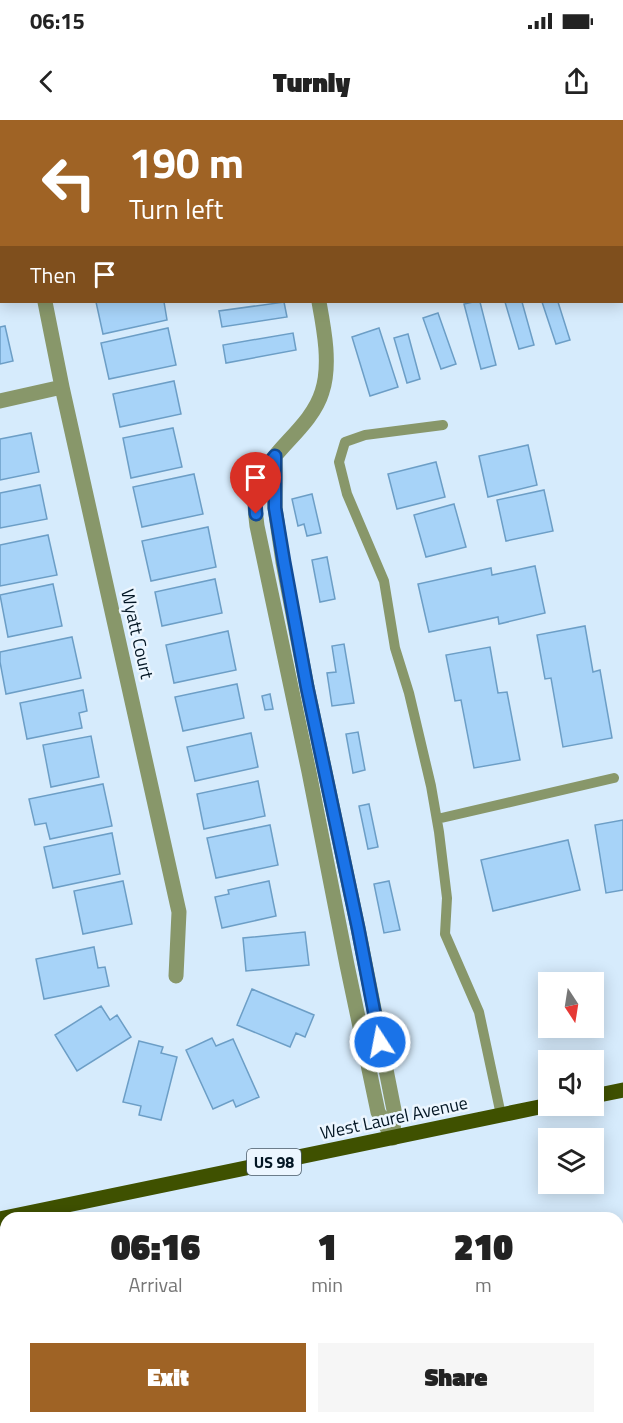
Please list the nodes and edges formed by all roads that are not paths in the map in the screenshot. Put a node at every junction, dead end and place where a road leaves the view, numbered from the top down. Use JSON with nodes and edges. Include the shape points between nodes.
{"nodes":[{"id":1,"x":45,"y":303,"type":"edge"},
{"id":2,"x":319,"y":303,"type":"edge"},
{"id":3,"x":63,"y":387,"type":"junction"},
{"id":4,"x":0,"y":401,"type":"edge"},
{"id":5,"x":443,"y":425,"type":"dead end"},
{"id":6,"x":275,"y":456,"type":"junction"},
{"id":7,"x":614,"y":778,"type":"dead end"},
{"id":8,"x":437,"y":819,"type":"junction"},
{"id":9,"x":176,"y":976,"type":"dead end"},
{"id":10,"x":623,"y":1090,"type":"edge"},
{"id":11,"x":604,"y":1094,"type":"edge"},
{"id":12,"x":538,"y":1108,"type":"edge"},
{"id":13,"x":501,"y":1115,"type":"junction"},
{"id":14,"x":393,"y":1138,"type":"junction"},
{"id":15,"x":34,"y":1212,"type":"edge"}],
"edges":[{"from":1,"to":3,"type":"street","name":"Wyatt Court"},
{"from":2,"to":6,"type":"street","via":[[327,370],[322,394],[310,415]]},
{"from":3,"to":4,"type":"street"},
{"from":3,"to":9,"type":"street","name":"Wyatt Court","via":[[179,912]]},
{"from":5,"to":8,"type":"lane","via":[[365,435],[345,442],[339,462],[346,494],[384,581],[395,648]]},
{"from":6,"to":14,"type":"street","via":[[275,508],[284,562],[394,1110]]},
{"from":6,"to":14,"type":"street","via":[[259,478],[255,501],[257,526],[378,1112]]},
{"from":7,"to":8,"type":"lane"},
{"from":8,"to":13,"type":"lane","via":[[447,898],[445,934],[479,1012]]},
{"from":10,"to":11,"type":"main road"},
{"from":12,"to":13,"type":"main road","name":"West Laurel Avenue","number":"US 98"},
{"from":13,"to":14,"type":"main road","name":"West Laurel Avenue","number":"US 98"},
{"from":14,"to":15,"type":"main road","name":"West Laurel Avenue","number":"US 98"}]}
